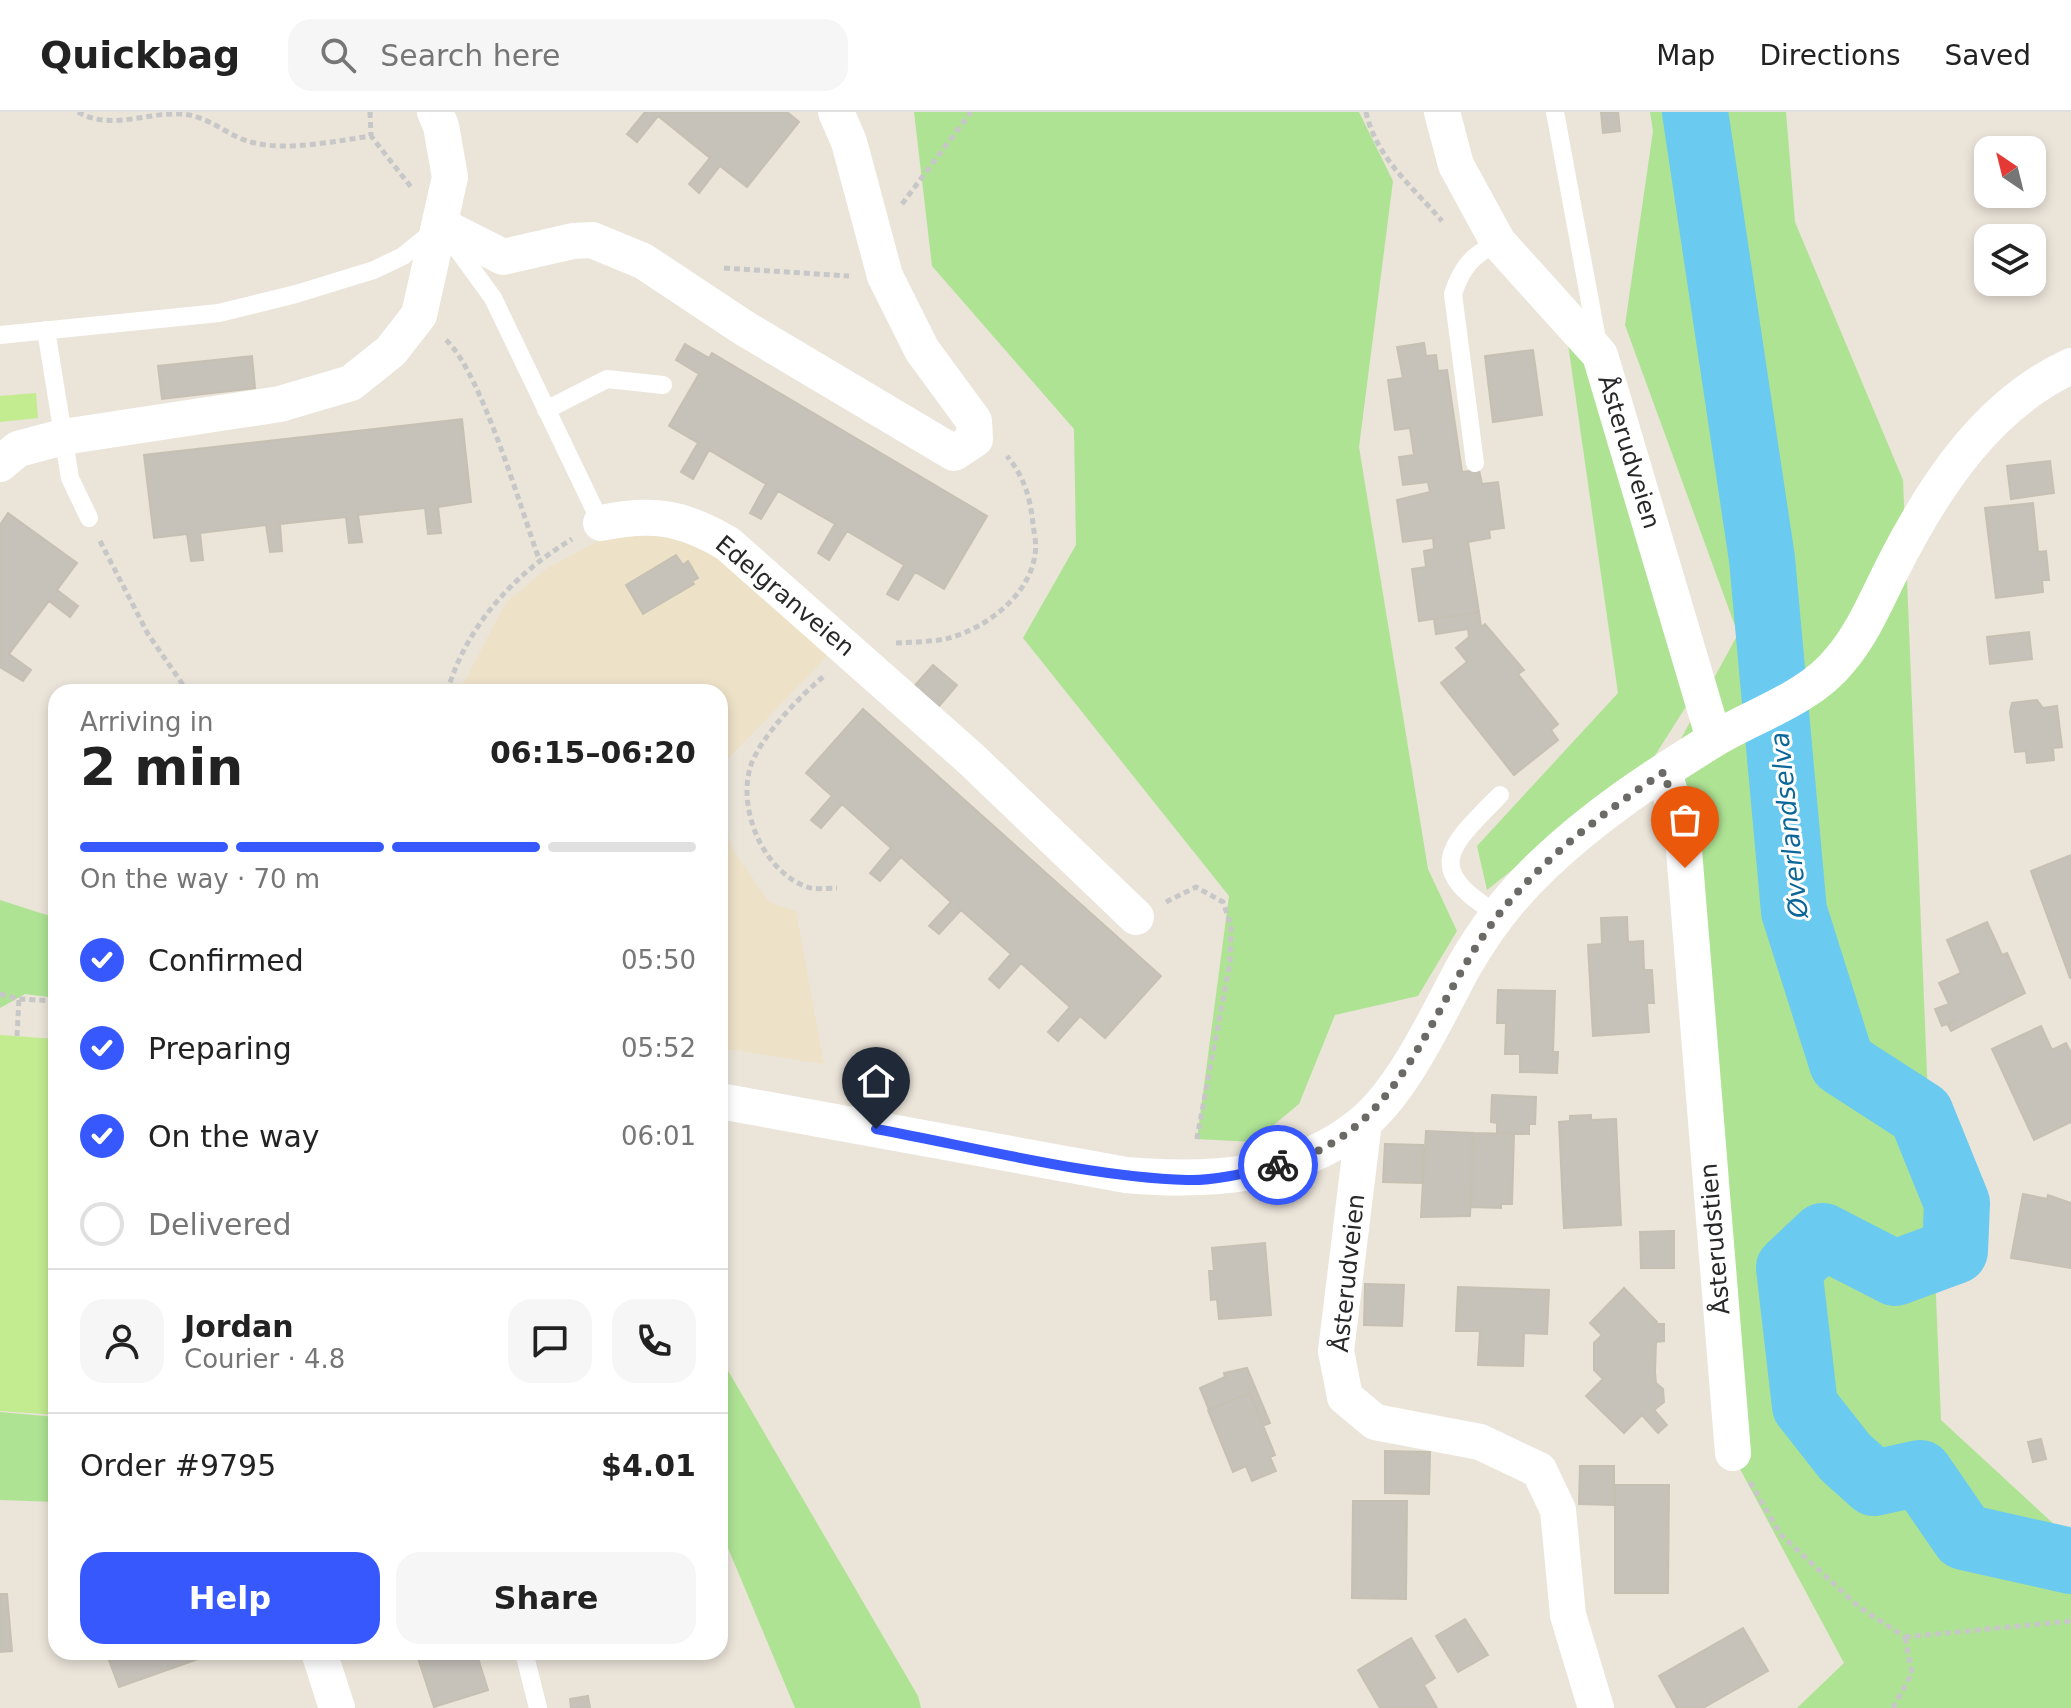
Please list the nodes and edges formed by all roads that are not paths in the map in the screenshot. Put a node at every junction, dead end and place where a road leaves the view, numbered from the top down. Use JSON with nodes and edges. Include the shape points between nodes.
{"nodes":[{"id":1,"x":435,"y":112,"type":"edge"},
{"id":2,"x":836,"y":112,"type":"edge"},
{"id":3,"x":1442,"y":112,"type":"edge"},
{"id":4,"x":1555,"y":112,"type":"edge"},
{"id":5,"x":440,"y":225,"type":"junction"},
{"id":6,"x":1485,"y":249,"type":"junction"},
{"id":7,"x":46,"y":330,"type":"junction"},
{"id":8,"x":0,"y":335,"type":"edge"},
{"id":9,"x":1600,"y":355,"type":"junction"},
{"id":10,"x":2071,"y":366,"type":"edge"},
{"id":11,"x":663,"y":385,"type":"dead end"},
{"id":12,"x":546,"y":410,"type":"junction"},
{"id":13,"x":63,"y":437,"type":"junction"},
{"id":14,"x":1475,"y":463,"type":"dead end"},
{"id":15,"x":0,"y":464,"type":"edge"},
{"id":16,"x":89,"y":518,"type":"road end"},
{"id":17,"x":601,"y":523,"type":"joint"},
{"id":18,"x":1714,"y":739,"type":"junction"},
{"id":19,"x":1664,"y":772,"type":"junction"},
{"id":20,"x":1500,"y":795,"type":"dead end"},
{"id":21,"x":1499,"y":915,"type":"junction"},
{"id":22,"x":1136,"y":917,"type":"road end"},
{"id":23,"x":728,"y":1102,"type":"edge"},
{"id":24,"x":1364,"y":1122,"type":"junction"},
{"id":25,"x":1733,"y":1453,"type":"road end"},
{"id":26,"x":322,"y":1660,"type":"edge"},
{"id":27,"x":526,"y":1660,"type":"edge"},
{"id":28,"x":337,"y":1708,"type":"edge"},
{"id":29,"x":538,"y":1708,"type":"edge"},
{"id":30,"x":1596,"y":1708,"type":"edge"}],
"edges":[{"from":1,"to":5,"type":"street","via":[[450,177]]},
{"from":2,"to":5,"type":"street","via":[[885,276],[922,350],[974,421],[975,439],[954,453],[643,261],[592,240],[503,257]]},
{"from":3,"to":6,"type":"street","name":"Åsterudveien"},
{"from":4,"to":9,"type":"lane"},
{"from":5,"to":7,"type":"lane","via":[[403,256],[374,270],[296,294],[219,313]]},
{"from":5,"to":12,"type":"lane","via":[[493,298]]},
{"from":5,"to":13,"type":"street","via":[[419,315],[391,351],[351,383],[280,404]]},
{"from":6,"to":9,"type":"street","name":"Åsterudveien"},
{"from":6,"to":14,"type":"lane","via":[[1461,269],[1453,294]]},
{"from":7,"to":8,"type":"lane"},
{"from":7,"to":13,"type":"lane"},
{"from":9,"to":18,"type":"street","name":"Åsterudveien"},
{"from":10,"to":18,"type":"street","via":[[2004,410],[1965,452],[1921,514],[1854,643],[1837,664],[1814,685]]},
{"from":11,"to":12,"type":"lane","via":[[607,379]]},
{"from":12,"to":17,"type":"lane"},
{"from":13,"to":15,"type":"street","via":[[18,449]]},
{"from":13,"to":16,"type":"lane","via":[[70,478]]},
{"from":17,"to":22,"type":"street","name":"Edelgranveien","via":[[629,517],[693,523],[728,544],[971,759]]},
{"from":18,"to":19,"type":"street"},
{"from":19,"to":21,"type":"street","via":[[1599,815],[1542,866]]},
{"from":19,"to":25,"type":"street","name":"Åsterudstien","via":[[1683,838]]},
{"from":20,"to":21,"type":"lane","via":[[1453,846],[1450,864],[1453,879],[1468,897]]},
{"from":21,"to":24,"type":"street","via":[[1465,964],[1414,1059]]},
{"from":23,"to":24,"type":"street","via":[[1126,1175],[1189,1180],[1238,1175],[1302,1159]]},
{"from":24,"to":30,"type":"street","name":"Åsterudveien","via":[[1336,1351],[1345,1397],[1375,1422],[1480,1442],[1539,1470],[1558,1510],[1568,1615]]},
{"from":26,"to":28,"type":"street"},
{"from":27,"to":29,"type":"lane"}]}
